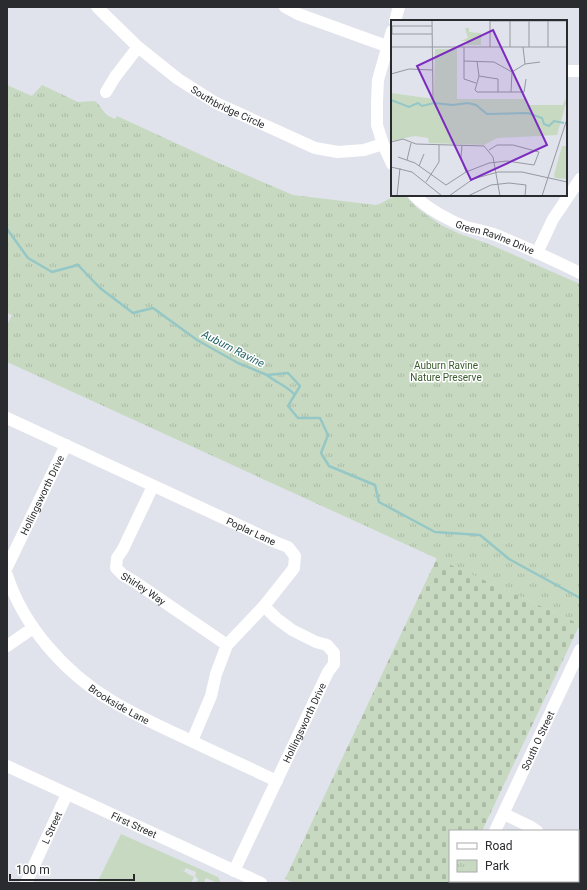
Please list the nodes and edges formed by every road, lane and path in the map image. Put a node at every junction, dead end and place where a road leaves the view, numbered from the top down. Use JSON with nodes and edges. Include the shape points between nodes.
{"nodes":[{"id":1,"x":97,"y":7,"type":"edge"},
{"id":2,"x":285,"y":7,"type":"edge"},
{"id":3,"x":399,"y":7,"type":"edge"},
{"id":4,"x":395,"y":20,"type":"edge"},
{"id":5,"x":138,"y":47,"type":"junction"},
{"id":6,"x":390,"y":47,"type":"edge"},
{"id":7,"x":567,"y":71,"type":"edge"},
{"id":8,"x":580,"y":72,"type":"edge"},
{"id":9,"x":106,"y":92,"type":"dead end"},
{"id":10,"x":383,"y":144,"type":"junction"},
{"id":11,"x":391,"y":162,"type":"edge"},
{"id":12,"x":580,"y":179,"type":"edge"},
{"id":13,"x":415,"y":196,"type":"edge"},
{"id":14,"x":537,"y":253,"type":"junction"},
{"id":15,"x":580,"y":273,"type":"edge"},
{"id":16,"x":7,"y":418,"type":"edge"},
{"id":17,"x":66,"y":445,"type":"junction"},
{"id":18,"x":153,"y":486,"type":"junction"},
{"id":19,"x":7,"y":567,"type":"edge"},
{"id":20,"x":7,"y":575,"type":"edge"},
{"id":21,"x":264,"y":606,"type":"junction"},
{"id":22,"x":33,"y":628,"type":"junction"},
{"id":23,"x":227,"y":645,"type":"junction"},
{"id":24,"x":7,"y":646,"type":"edge"},
{"id":25,"x":580,"y":650,"type":"edge"},
{"id":26,"x":192,"y":741,"type":"junction"},
{"id":27,"x":7,"y":766,"type":"edge"},
{"id":28,"x":277,"y":781,"type":"junction"},
{"id":29,"x":67,"y":794,"type":"junction"},
{"id":30,"x":504,"y":814,"type":"junction"},
{"id":31,"x":496,"y":830,"type":"edge"},
{"id":32,"x":536,"y":830,"type":"edge"},
{"id":33,"x":234,"y":871,"type":"junction"},
{"id":34,"x":26,"y":883,"type":"edge"},
{"id":35,"x":261,"y":883,"type":"edge"}],
"edges":[{"from":1,"to":5,"type":"street","name":"Southbridge Circle"},
{"from":2,"to":6,"type":"street"},
{"from":3,"to":4,"type":"street"},
{"from":5,"to":9,"type":"street"},
{"from":5,"to":10,"type":"street","name":"Southbridge Circle","via":[[178,79],[216,103],[314,148],[338,152],[364,150]]},
{"from":6,"to":10,"type":"street","via":[[378,80],[377,125]]},
{"from":7,"to":8,"type":"street"},
{"from":10,"to":11,"type":"street"},
{"from":12,"to":14,"type":"street","via":[[552,219]]},
{"from":13,"to":14,"type":"street","name":"Green Ravine Drive","via":[[441,215]]},
{"from":14,"to":15,"type":"street","name":"Green Ravine Drive"},
{"from":16,"to":17,"type":"street","name":"Poplar Lane"},
{"from":17,"to":18,"type":"street","name":"Poplar Lane"},
{"from":17,"to":19,"type":"street","name":"Hollingsworth Drive"},
{"from":18,"to":21,"type":"street","name":"Poplar Lane","via":[[288,547],[295,556],[294,568]]},
{"from":18,"to":23,"type":"street","name":"Shirley Way","via":[[117,558],[116,568]]},
{"from":20,"to":22,"type":"street","name":"Brookside Lane","via":[[11,588]]},
{"from":21,"to":23,"type":"street","name":"Poplar Lane"},
{"from":21,"to":28,"type":"street","name":"Hollingsworth Drive","via":[[292,630],[327,645],[334,653],[334,664]]},
{"from":22,"to":24,"type":"street"},
{"from":22,"to":26,"type":"street","name":"Brookside Lane","via":[[67,668],[89,686],[136,715]]},
{"from":23,"to":26,"type":"street","name":"Poplar Lane","via":[[211,696]]},
{"from":25,"to":30,"type":"street","name":"South O Street"},
{"from":26,"to":28,"type":"street","name":"Brookside Lane"},
{"from":27,"to":29,"type":"street","name":"First Street"},
{"from":28,"to":33,"type":"street","name":"Hollingsworth Drive"},
{"from":29,"to":33,"type":"street","name":"First Street"},
{"from":29,"to":34,"type":"street","name":"L Street"},
{"from":30,"to":31,"type":"street","name":"South O Street"},
{"from":30,"to":32,"type":"street"},
{"from":33,"to":35,"type":"street","name":"First Street"}]}
